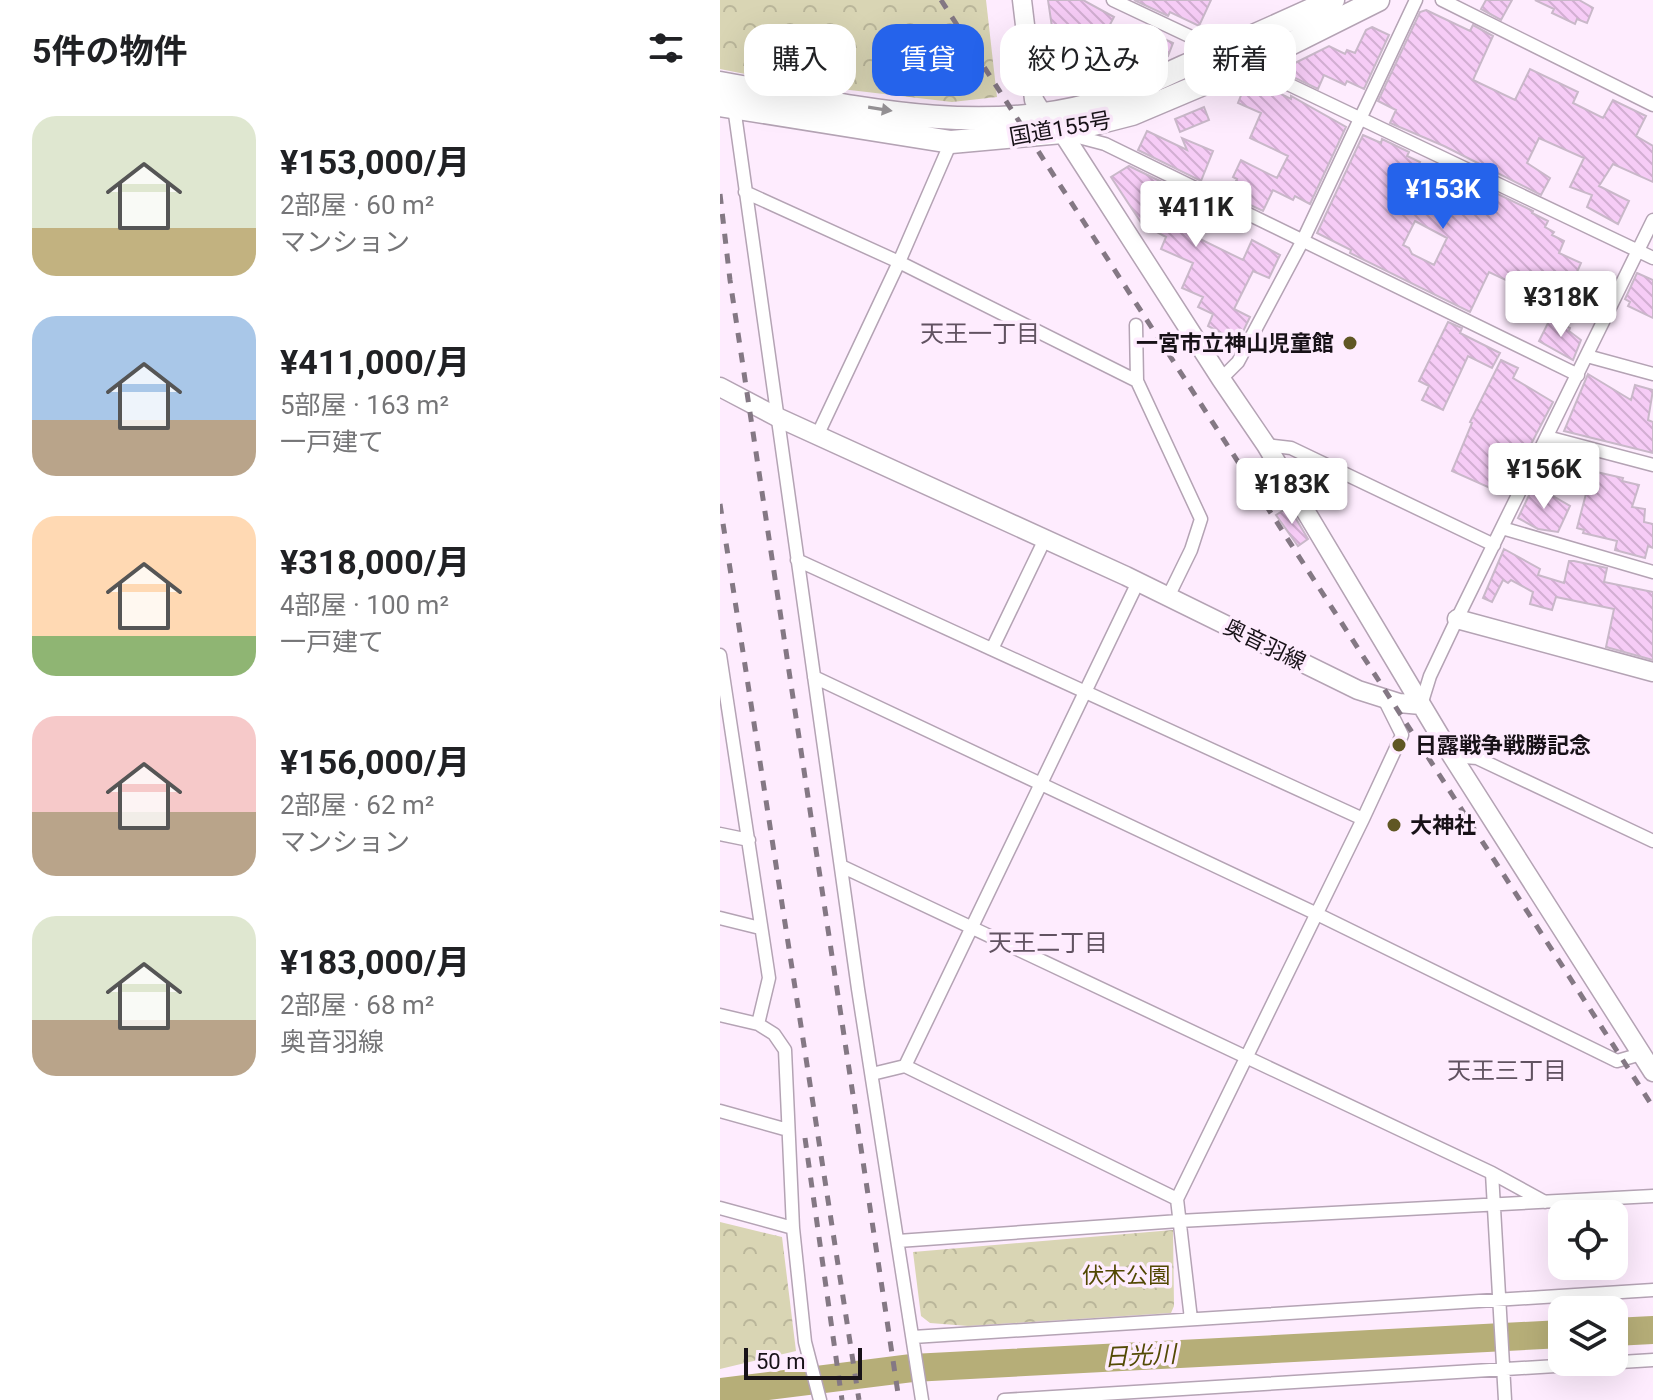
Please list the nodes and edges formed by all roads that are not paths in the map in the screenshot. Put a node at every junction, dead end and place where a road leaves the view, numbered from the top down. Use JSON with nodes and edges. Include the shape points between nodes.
{"nodes":[{"id":1,"x":1022,"y":0,"type":"edge"},
{"id":2,"x":1113,"y":0,"type":"edge"},
{"id":3,"x":1333,"y":0,"type":"edge"},
{"id":4,"x":1378,"y":0,"type":"edge"},
{"id":5,"x":1416,"y":0,"type":"edge"},
{"id":6,"x":1442,"y":0,"type":"edge"},
{"id":7,"x":1280,"y":24,"type":"edge"},
{"id":8,"x":1184,"y":34,"type":"edge"},
{"id":9,"x":1296,"y":41,"type":"edge"},
{"id":10,"x":1184,"y":67,"type":"edge"},
{"id":11,"x":720,"y":83,"type":"edge"},
{"id":12,"x":1296,"y":88,"type":"edge"},
{"id":13,"x":1184,"y":92,"type":"edge"},
{"id":14,"x":1653,"y":105,"type":"edge"},
{"id":15,"x":727,"y":106,"type":"edge"},
{"id":16,"x":1042,"y":113,"type":"junction"},
{"id":17,"x":1361,"y":118,"type":"junction"},
{"id":18,"x":1062,"y":132,"type":"junction"},
{"id":19,"x":951,"y":142,"type":"junction"},
{"id":20,"x":745,"y":192,"type":"junction"},
{"id":21,"x":1653,"y":220,"type":"edge"},
{"id":22,"x":1303,"y":240,"type":"junction"},
{"id":23,"x":1638,"y":251,"type":"junction"},
{"id":24,"x":1653,"y":258,"type":"edge"},
{"id":25,"x":899,"y":262,"type":"junction"},
{"id":26,"x":1136,"y":325,"type":"dead end"},
{"id":27,"x":1587,"y":356,"type":"junction"},
{"id":28,"x":1653,"y":374,"type":"edge"},
{"id":29,"x":1578,"y":375,"type":"junction"},
{"id":30,"x":1221,"y":379,"type":"junction"},
{"id":31,"x":1137,"y":381,"type":"junction"},
{"id":32,"x":720,"y":387,"type":"edge"},
{"id":33,"x":777,"y":417,"type":"junction"},
{"id":34,"x":817,"y":436,"type":"junction"},
{"id":35,"x":1547,"y":437,"type":"junction"},
{"id":36,"x":1266,"y":445,"type":"junction"},
{"id":37,"x":1653,"y":465,"type":"edge"},
{"id":38,"x":1502,"y":528,"type":"junction"},
{"id":39,"x":1045,"y":539,"type":"junction"},
{"id":40,"x":1494,"y":545,"type":"junction"},
{"id":41,"x":797,"y":560,"type":"junction"},
{"id":42,"x":1653,"y":572,"type":"edge"},
{"id":43,"x":1138,"y":582,"type":"junction"},
{"id":44,"x":1168,"y":597,"type":"junction"},
{"id":45,"x":1457,"y":619,"type":"junction"},
{"id":46,"x":992,"y":649,"type":"junction"},
{"id":47,"x":720,"y":655,"type":"edge"},
{"id":48,"x":1653,"y":672,"type":"edge"},
{"id":49,"x":814,"y":677,"type":"junction"},
{"id":50,"x":722,"y":686,"type":"edge"},
{"id":51,"x":1084,"y":691,"type":"junction"},
{"id":52,"x":1384,"y":699,"type":"junction"},
{"id":53,"x":1421,"y":705,"type":"junction"},
{"id":54,"x":1452,"y":756,"type":"junction"},
{"id":55,"x":1040,"y":786,"type":"junction"},
{"id":56,"x":1363,"y":819,"type":"junction"},
{"id":57,"x":720,"y":834,"type":"edge"},
{"id":58,"x":749,"y":840,"type":"junction"},
{"id":59,"x":1653,"y":841,"type":"edge"},
{"id":60,"x":841,"y":866,"type":"junction"},
{"id":61,"x":1317,"y":914,"type":"junction"},
{"id":62,"x":720,"y":918,"type":"edge"},
{"id":63,"x":760,"y":928,"type":"junction"},
{"id":64,"x":973,"y":929,"type":"junction"},
{"id":65,"x":720,"y":1015,"type":"edge"},
{"id":66,"x":758,"y":1024,"type":"junction"},
{"id":67,"x":1641,"y":1054,"type":"junction"},
{"id":68,"x":1247,"y":1059,"type":"junction"},
{"id":69,"x":905,"y":1066,"type":"junction"},
{"id":70,"x":1653,"y":1072,"type":"edge"},
{"id":71,"x":872,"y":1074,"type":"junction"},
{"id":72,"x":720,"y":1111,"type":"edge"},
{"id":73,"x":788,"y":1130,"type":"junction"},
{"id":74,"x":1492,"y":1173,"type":"junction"},
{"id":75,"x":1653,"y":1196,"type":"edge"},
{"id":76,"x":1177,"y":1199,"type":"junction"},
{"id":77,"x":1545,"y":1202,"type":"junction"},
{"id":78,"x":1494,"y":1205,"type":"junction"},
{"id":79,"x":720,"y":1208,"type":"edge"},
{"id":80,"x":1179,"y":1221,"type":"junction"},
{"id":81,"x":793,"y":1228,"type":"junction"},
{"id":82,"x":898,"y":1241,"type":"junction"},
{"id":83,"x":1653,"y":1290,"type":"edge"},
{"id":84,"x":1499,"y":1302,"type":"junction"},
{"id":85,"x":1191,"y":1319,"type":"junction"},
{"id":86,"x":913,"y":1339,"type":"junction"},
{"id":87,"x":1653,"y":1360,"type":"edge"},
{"id":88,"x":1503,"y":1365,"type":"junction"},
{"id":89,"x":1195,"y":1394,"type":"edge"},
{"id":90,"x":922,"y":1399,"type":"edge"},
{"id":91,"x":820,"y":1400,"type":"edge"},
{"id":92,"x":1004,"y":1400,"type":"edge"},
{"id":93,"x":1505,"y":1400,"type":"edge"}],
"edges":[{"from":1,"to":16,"type":"main road","via":[[1034,100]]},
{"from":2,"to":8,"type":"street"},
{"from":3,"to":7,"type":"highway","name":"国道155号"},
{"from":4,"to":9,"type":"highway","name":"国道155号"},
{"from":5,"to":17,"type":"street"},
{"from":6,"to":14,"type":"street"},
{"from":10,"to":16,"type":"highway","name":"国道155号","via":[[1093,105]]},
{"from":11,"to":16,"type":"highway","name":"国道155号","one_way":true,"via":[[930,118]]},
{"from":12,"to":17,"type":"street"},
{"from":13,"to":18,"type":"highway","name":"国道155号","via":[[1132,114]]},
{"from":15,"to":19,"type":"highway","name":"国道155号"},
{"from":15,"to":20,"type":"street"},
{"from":16,"to":18,"type":"main road"},
{"from":17,"to":22,"type":"street"},
{"from":17,"to":23,"type":"street"},
{"from":18,"to":19,"type":"highway","name":"国道155号"},
{"from":18,"to":22,"type":"street","via":[[1105,144]]},
{"from":18,"to":30,"type":"main road"},
{"from":19,"to":25,"type":"street"},
{"from":20,"to":25,"type":"street"},
{"from":20,"to":33,"type":"street"},
{"from":21,"to":23,"type":"street"},
{"from":22,"to":29,"type":"street"},
{"from":22,"to":30,"type":"street","via":[[1238,362]]},
{"from":23,"to":24,"type":"street"},
{"from":23,"to":27,"type":"street"},
{"from":25,"to":31,"type":"street"},
{"from":25,"to":34,"type":"street"},
{"from":26,"to":31,"type":"street"},
{"from":27,"to":28,"type":"street"},
{"from":27,"to":29,"type":"street"},
{"from":29,"to":35,"type":"street"},
{"from":30,"to":36,"type":"main road"},
{"from":31,"to":44,"type":"street","via":[[1201,519]]},
{"from":32,"to":33,"type":"main road","name":"奥音羽線"},
{"from":33,"to":34,"type":"main road","name":"奥音羽線"},
{"from":33,"to":41,"type":"street"},
{"from":34,"to":39,"type":"main road","name":"奥音羽線"},
{"from":35,"to":37,"type":"street"},
{"from":35,"to":38,"type":"street"},
{"from":36,"to":40,"type":"street","via":[[1291,448]]},
{"from":36,"to":53,"type":"main road"},
{"from":38,"to":40,"type":"street"},
{"from":38,"to":42,"type":"street"},
{"from":39,"to":43,"type":"main road","name":"奥音羽線"},
{"from":39,"to":46,"type":"street"},
{"from":40,"to":45,"type":"street"},
{"from":41,"to":46,"type":"street"},
{"from":41,"to":49,"type":"street"},
{"from":43,"to":44,"type":"main road","name":"奥音羽線"},
{"from":43,"to":51,"type":"street"},
{"from":44,"to":52,"type":"main road","name":"奥音羽線"},
{"from":45,"to":48,"type":"main road"},
{"from":45,"to":53,"type":"street"},
{"from":46,"to":51,"type":"street"},
{"from":47,"to":50,"type":"street"},
{"from":49,"to":55,"type":"street"},
{"from":49,"to":60,"type":"street"},
{"from":50,"to":58,"type":"street"},
{"from":51,"to":55,"type":"street"},
{"from":51,"to":56,"type":"street"},
{"from":52,"to":53,"type":"main road","name":"奥音羽線"},
{"from":52,"to":56,"type":"street","via":[[1402,735]]},
{"from":53,"to":54,"type":"main road"},
{"from":54,"to":59,"type":"street","via":[[1477,758]]},
{"from":54,"to":67,"type":"main road"},
{"from":55,"to":61,"type":"street"},
{"from":55,"to":64,"type":"street"},
{"from":56,"to":61,"type":"street"},
{"from":57,"to":58,"type":"street"},
{"from":58,"to":63,"type":"street"},
{"from":60,"to":64,"type":"street"},
{"from":60,"to":71,"type":"street"},
{"from":61,"to":67,"type":"street","via":[[1617,1061]]},
{"from":61,"to":68,"type":"street"},
{"from":62,"to":63,"type":"street"},
{"from":63,"to":66,"type":"street","via":[[769,978]]},
{"from":64,"to":68,"type":"street"},
{"from":64,"to":69,"type":"street"},
{"from":65,"to":66,"type":"street"},
{"from":66,"to":73,"type":"street","via":[[785,1050]]},
{"from":67,"to":70,"type":"main road"},
{"from":68,"to":74,"type":"street"},
{"from":68,"to":76,"type":"street"},
{"from":69,"to":71,"type":"street"},
{"from":69,"to":76,"type":"street"},
{"from":71,"to":82,"type":"street"},
{"from":72,"to":73,"type":"street"},
{"from":73,"to":81,"type":"street"},
{"from":74,"to":77,"type":"street"},
{"from":74,"to":78,"type":"street"},
{"from":75,"to":77,"type":"street"},
{"from":76,"to":80,"type":"street"},
{"from":77,"to":78,"type":"street"},
{"from":78,"to":80,"type":"street"},
{"from":78,"to":84,"type":"street"},
{"from":79,"to":81,"type":"street"},
{"from":80,"to":82,"type":"street"},
{"from":80,"to":85,"type":"street"},
{"from":81,"to":91,"type":"street","via":[[805,1342]]},
{"from":82,"to":86,"type":"street"},
{"from":83,"to":84,"type":"street"},
{"from":84,"to":85,"type":"street"},
{"from":84,"to":88,"type":"street"},
{"from":85,"to":86,"type":"street"},
{"from":86,"to":90,"type":"street"},
{"from":87,"to":88,"type":"street"},
{"from":88,"to":89,"type":"street"},
{"from":88,"to":93,"type":"street"},
{"from":89,"to":92,"type":"street"}]}
